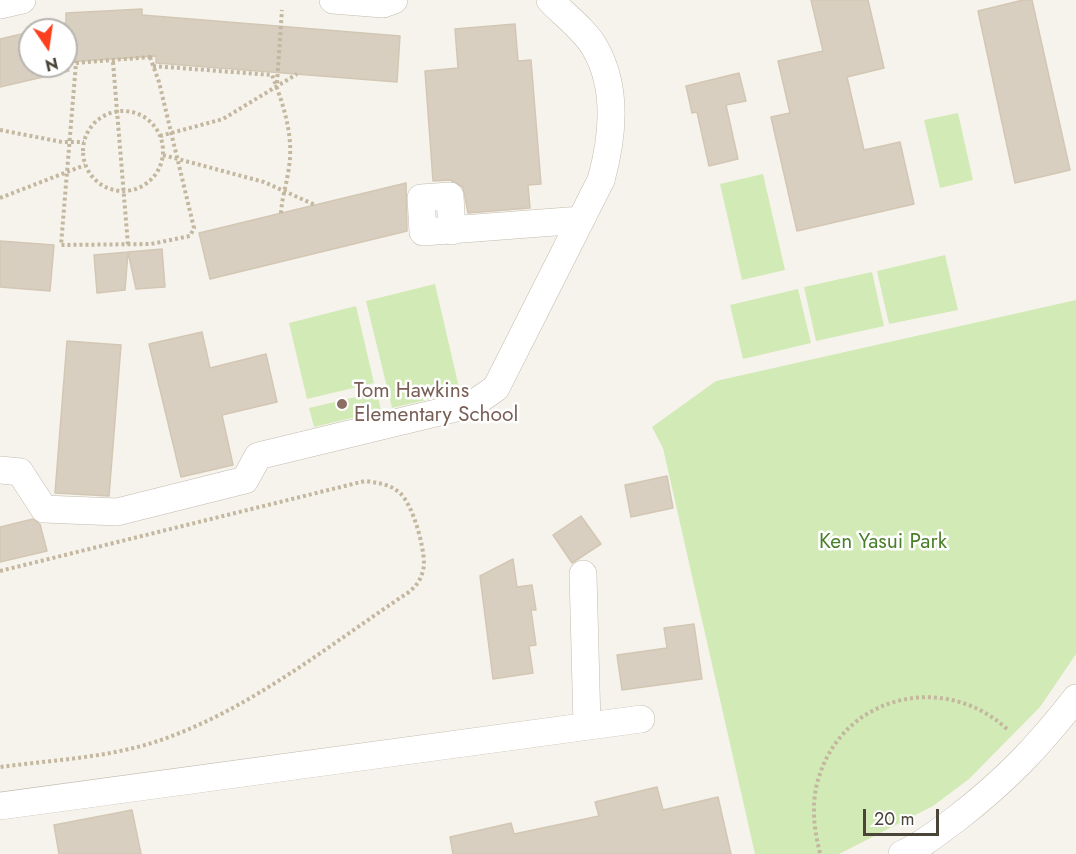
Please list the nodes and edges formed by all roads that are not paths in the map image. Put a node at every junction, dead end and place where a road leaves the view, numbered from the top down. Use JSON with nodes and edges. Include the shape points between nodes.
{"nodes":[{"id":1,"x":22,"y":0,"type":"edge"},
{"id":2,"x":333,"y":0,"type":"edge"},
{"id":3,"x":394,"y":0,"type":"edge"},
{"id":4,"x":550,"y":0,"type":"edge"},
{"id":5,"x":0,"y":5,"type":"edge"},
{"id":6,"x":580,"y":220,"type":"junction"},
{"id":7,"x":453,"y":231,"type":"dead end"},
{"id":8,"x":0,"y":470,"type":"edge"},
{"id":9,"x":583,"y":574,"type":"dead end"},
{"id":10,"x":1076,"y":698,"type":"edge"},
{"id":11,"x":641,"y":719,"type":"dead end"},
{"id":12,"x":587,"y":725,"type":"junction"},
{"id":13,"x":0,"y":806,"type":"edge"},
{"id":14,"x":915,"y":852,"type":"edge"}],
"edges":[{"from":1,"to":5,"type":"street"},
{"from":2,"to":3,"type":"street","via":[[383,4]]},
{"from":4,"to":6,"type":"street","via":[[594,46],[606,74],[611,106],[610,147],[601,180]]},
{"from":6,"to":7,"type":"street"},
{"from":6,"to":8,"type":"street","via":[[496,388],[473,404],[258,456],[245,480],[117,512],[44,509],[20,472]]},
{"from":9,"to":12,"type":"street"},
{"from":10,"to":14,"type":"street","via":[[1039,746],[995,789]]},
{"from":11,"to":12,"type":"street"},
{"from":12,"to":13,"type":"street"}]}
